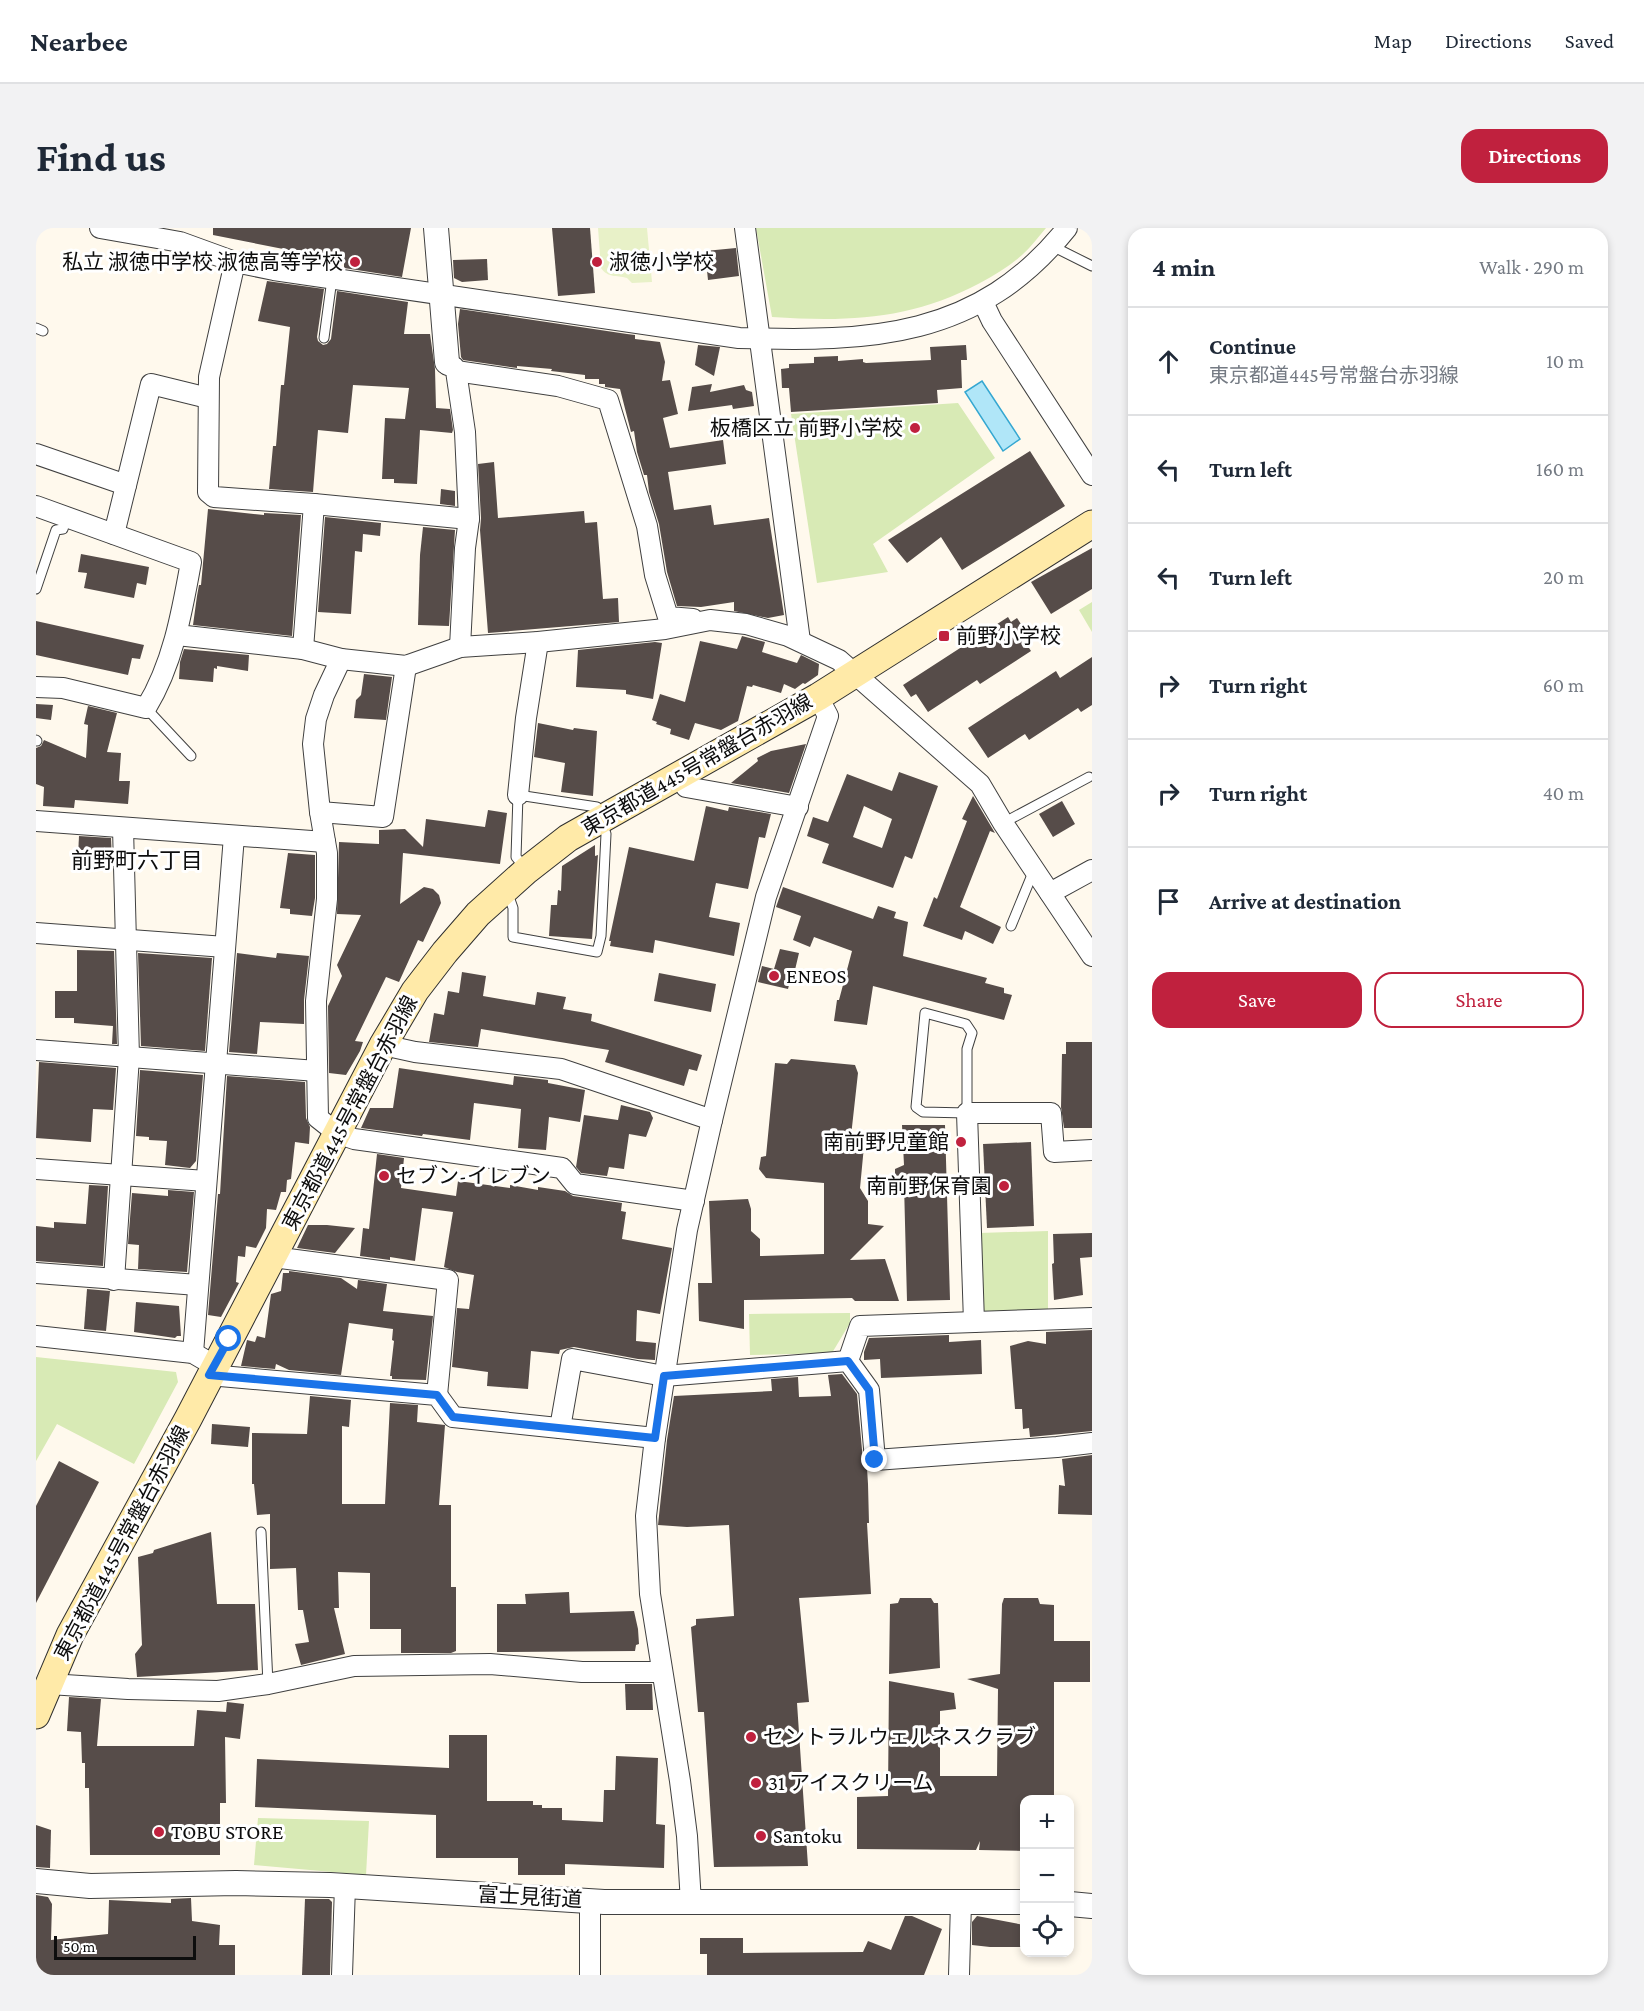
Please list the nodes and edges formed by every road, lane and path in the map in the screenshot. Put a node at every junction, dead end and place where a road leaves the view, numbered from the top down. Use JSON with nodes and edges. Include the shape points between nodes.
{"nodes":[{"id":1,"x":100,"y":228,"type":"edge"},
{"id":2,"x":436,"y":228,"type":"edge"},
{"id":3,"x":745,"y":228,"type":"edge"},
{"id":4,"x":1067,"y":228,"type":"edge"},
{"id":5,"x":1052,"y":246,"type":"junction"},
{"id":6,"x":235,"y":262,"type":"junction"},
{"id":7,"x":1092,"y":266,"type":"edge"},
{"id":8,"x":332,"y":279,"type":"junction"},
{"id":9,"x":441,"y":294,"type":"junction"},
{"id":10,"x":983,"y":302,"type":"junction"},
{"id":11,"x":324,"y":338,"type":"dead end"},
{"id":12,"x":758,"y":338,"type":"junction"},
{"id":13,"x":452,"y":367,"type":"junction"},
{"id":14,"x":208,"y":398,"type":"junction"},
{"id":15,"x":36,"y":454,"type":"edge"},
{"id":16,"x":1092,"y":475,"type":"edge"},
{"id":17,"x":126,"y":485,"type":"junction"},
{"id":18,"x":314,"y":504,"type":"junction"},
{"id":19,"x":36,"y":506,"type":"edge"},
{"id":20,"x":67,"y":517,"type":"junction"},
{"id":21,"x":469,"y":519,"type":"junction"},
{"id":22,"x":1092,"y":524,"type":"edge"},
{"id":23,"x":114,"y":534,"type":"junction"},
{"id":24,"x":36,"y":589,"type":"edge"},
{"id":25,"x":710,"y":620,"type":"junction"},
{"id":26,"x":177,"y":635,"type":"junction"},
{"id":27,"x":800,"y":641,"type":"junction"},
{"id":28,"x":538,"y":642,"type":"junction"},
{"id":29,"x":460,"y":647,"type":"junction"},
{"id":30,"x":303,"y":649,"type":"junction"},
{"id":31,"x":341,"y":659,"type":"junction"},
{"id":32,"x":406,"y":666,"type":"junction"},
{"id":33,"x":855,"y":674,"type":"junction"},
{"id":34,"x":36,"y":687,"type":"edge"},
{"id":35,"x":818,"y":697,"type":"junction"},
{"id":36,"x":146,"y":708,"type":"junction"},
{"id":37,"x":191,"y":756,"type":"dead end"},
{"id":38,"x":679,"y":776,"type":"junction"},
{"id":39,"x":1088,"y":777,"type":"edge"},
{"id":40,"x":518,"y":795,"type":"junction"},
{"id":41,"x":798,"y":807,"type":"junction"},
{"id":42,"x":320,"y":812,"type":"junction"},
{"id":43,"x":602,"y":818,"type":"junction"},
{"id":44,"x":36,"y":821,"type":"edge"},
{"id":45,"x":1003,"y":823,"type":"junction"},
{"id":46,"x":123,"y":828,"type":"junction"},
{"id":47,"x":234,"y":836,"type":"junction"},
{"id":48,"x":325,"y":842,"type":"junction"},
{"id":49,"x":527,"y":870,"type":"junction"},
{"id":50,"x":1034,"y":870,"type":"junction"},
{"id":51,"x":1092,"y":870,"type":"edge"},
{"id":52,"x":506,"y":888,"type":"junction"},
{"id":53,"x":1050,"y":893,"type":"junction"},
{"id":54,"x":1011,"y":926,"type":"dead end"},
{"id":55,"x":36,"y":933,"type":"edge"},
{"id":56,"x":125,"y":941,"type":"junction"},
{"id":57,"x":225,"y":947,"type":"junction"},
{"id":58,"x":1092,"y":956,"type":"edge"},
{"id":59,"x":383,"y":1045,"type":"junction"},
{"id":60,"x":36,"y":1050,"type":"edge"},
{"id":61,"x":129,"y":1057,"type":"junction"},
{"id":62,"x":216,"y":1063,"type":"junction"},
{"id":63,"x":317,"y":1071,"type":"junction"},
{"id":64,"x":967,"y":1113,"type":"junction"},
{"id":65,"x":712,"y":1120,"type":"junction"},
{"id":66,"x":337,"y":1133,"type":"junction"},
{"id":67,"x":1092,"y":1150,"type":"edge"},
{"id":68,"x":36,"y":1169,"type":"edge"},
{"id":69,"x":122,"y":1176,"type":"junction"},
{"id":70,"x":206,"y":1181,"type":"junction"},
{"id":71,"x":694,"y":1201,"type":"junction"},
{"id":72,"x":273,"y":1257,"type":"junction"},
{"id":73,"x":36,"y":1273,"type":"edge"},
{"id":74,"x":114,"y":1280,"type":"junction"},
{"id":75,"x":198,"y":1285,"type":"junction"},
{"id":76,"x":1092,"y":1318,"type":"edge"},
{"id":77,"x":974,"y":1322,"type":"junction"},
{"id":78,"x":36,"y":1336,"type":"edge"},
{"id":79,"x":848,"y":1361,"type":"junction"},
{"id":80,"x":206,"y":1365,"type":"junction"},
{"id":81,"x":664,"y":1376,"type":"junction"},
{"id":82,"x":437,"y":1395,"type":"junction"},
{"id":83,"x":560,"y":1428,"type":"junction"},
{"id":84,"x":655,"y":1438,"type":"junction"},
{"id":85,"x":1092,"y":1443,"type":"edge"},
{"id":86,"x":261,"y":1532,"type":"dead end"},
{"id":87,"x":662,"y":1672,"type":"junction"},
{"id":88,"x":49,"y":1683,"type":"junction"},
{"id":89,"x":268,"y":1684,"type":"junction"},
{"id":90,"x":36,"y":1715,"type":"edge"},
{"id":91,"x":36,"y":1881,"type":"edge"},
{"id":92,"x":345,"y":1886,"type":"junction"},
{"id":93,"x":590,"y":1901,"type":"junction"},
{"id":94,"x":961,"y":1902,"type":"junction"},
{"id":95,"x":1020,"y":1902,"type":"edge"},
{"id":96,"x":691,"y":1903,"type":"junction"},
{"id":97,"x":1074,"y":1904,"type":"edge"},
{"id":98,"x":1092,"y":1906,"type":"edge"},
{"id":99,"x":342,"y":1975,"type":"edge"},
{"id":100,"x":590,"y":1975,"type":"edge"},
{"id":101,"x":959,"y":1975,"type":"edge"}],
"edges":[{"from":1,"to":6,"type":"street","via":[[180,242]]},
{"from":2,"to":9,"type":"street"},
{"from":3,"to":12,"type":"street"},
{"from":4,"to":5,"type":"street"},
{"from":5,"to":7,"type":"lane"},
{"from":5,"to":10,"type":"street","via":[[1028,271]]},
{"from":6,"to":8,"type":"street"},
{"from":6,"to":14,"type":"street"},
{"from":8,"to":9,"type":"street"},
{"from":8,"to":11,"type":"lane"},
{"from":9,"to":12,"type":"street"},
{"from":9,"to":13,"type":"street"},
{"from":10,"to":12,"type":"street","via":[[947,319],[874,335]]},
{"from":10,"to":16,"type":"street"},
{"from":12,"to":27,"type":"street"},
{"from":13,"to":21,"type":"street","via":[[465,432]]},
{"from":13,"to":25,"type":"street","via":[[558,386],[608,400],[647,526],[655,575],[668,617]]},
{"from":14,"to":17,"type":"street","via":[[151,384]]},
{"from":14,"to":18,"type":"street","via":[[208,492],[214,497]]},
{"from":15,"to":17,"type":"street"},
{"from":17,"to":23,"type":"street"},
{"from":18,"to":21,"type":"street"},
{"from":18,"to":30,"type":"street"},
{"from":19,"to":20,"type":"street"},
{"from":20,"to":23,"type":"street"},
{"from":20,"to":24,"type":"lane","via":[[63,529],[56,530]]},
{"from":21,"to":29,"type":"street"},
{"from":22,"to":33,"type":"main road","name":"東京都道445号常盤台赤羽線"},
{"from":23,"to":26,"type":"street","via":[[191,562]]},
{"from":25,"to":27,"type":"street","via":[[746,624]]},
{"from":25,"to":28,"type":"street","via":[[665,629]]},
{"from":26,"to":30,"type":"street"},
{"from":26,"to":36,"type":"street"},
{"from":27,"to":33,"type":"street","via":[[839,660]]},
{"from":28,"to":29,"type":"street"},
{"from":28,"to":40,"type":"street"},
{"from":29,"to":32,"type":"street"},
{"from":30,"to":31,"type":"street"},
{"from":31,"to":32,"type":"street"},
{"from":31,"to":42,"type":"street","via":[[316,719],[314,762]]},
{"from":32,"to":42,"type":"street","via":[[383,818]]},
{"from":33,"to":35,"type":"main road","name":"東京都道445号常盤台赤羽線"},
{"from":33,"to":45,"type":"street","via":[[980,784]]},
{"from":34,"to":36,"type":"street","via":[[63,688]]},
{"from":35,"to":38,"type":"main road","name":"東京都道445号常盤台赤羽線"},
{"from":35,"to":41,"type":"street","via":[[828,716]]},
{"from":36,"to":37,"type":"lane"},
{"from":38,"to":41,"type":"street","via":[[686,787]]},
{"from":38,"to":43,"type":"main road","name":"東京都道445号常盤台赤羽線"},
{"from":39,"to":45,"type":"lane"},
{"from":40,"to":43,"type":"lane","via":[[597,807]]},
{"from":40,"to":49,"type":"lane","via":[[516,857]]},
{"from":41,"to":65,"type":"street","via":[[766,897]]},
{"from":42,"to":48,"type":"street"},
{"from":43,"to":49,"type":"main road","name":"東京都道445号常盤台赤羽線"},
{"from":43,"to":52,"type":"lane","via":[[606,834],[597,952],[513,937],[513,908]]},
{"from":44,"to":46,"type":"street"},
{"from":45,"to":50,"type":"street"},
{"from":46,"to":47,"type":"street"},
{"from":46,"to":56,"type":"street"},
{"from":47,"to":48,"type":"street"},
{"from":47,"to":57,"type":"street"},
{"from":48,"to":63,"type":"street","via":[[327,899],[316,1001]]},
{"from":49,"to":52,"type":"main road","name":"東京都道445号常盤台赤羽線"},
{"from":50,"to":53,"type":"street"},
{"from":50,"to":54,"type":"lane"},
{"from":51,"to":53,"type":"street"},
{"from":52,"to":59,"type":"main road","name":"東京都道445号常盤台赤羽線","via":[[445,952],[415,991]]},
{"from":53,"to":58,"type":"street"},
{"from":55,"to":56,"type":"street"},
{"from":56,"to":57,"type":"street"},
{"from":56,"to":61,"type":"street"},
{"from":57,"to":62,"type":"street"},
{"from":59,"to":65,"type":"street","via":[[561,1068]]},
{"from":59,"to":66,"type":"main road","name":"東京都道445号常盤台赤羽線"},
{"from":60,"to":61,"type":"street"},
{"from":61,"to":62,"type":"street"},
{"from":61,"to":69,"type":"street"},
{"from":62,"to":63,"type":"street"},
{"from":62,"to":70,"type":"street"},
{"from":63,"to":66,"type":"street","via":[[318,1118]]},
{"from":64,"to":64,"type":"lane","via":[[922,1112],[916,1107],[925,1013],[966,1024],[972,1033],[967,1049]]},
{"from":64,"to":67,"type":"street","via":[[1051,1113],[1054,1152]]},
{"from":64,"to":77,"type":"street"},
{"from":65,"to":71,"type":"street"},
{"from":66,"to":71,"type":"street","via":[[354,1139],[562,1168],[575,1184]]},
{"from":66,"to":72,"type":"main road","name":"東京都道445号常盤台赤羽線"},
{"from":68,"to":69,"type":"street"},
{"from":69,"to":70,"type":"street"},
{"from":69,"to":74,"type":"street"},
{"from":70,"to":75,"type":"street"},
{"from":71,"to":81,"type":"street"},
{"from":72,"to":80,"type":"main road","name":"東京都道445号常盤台赤羽線"},
{"from":72,"to":82,"type":"street","via":[[448,1281]]},
{"from":73,"to":74,"type":"street"},
{"from":74,"to":75,"type":"street"},
{"from":75,"to":80,"type":"street"},
{"from":76,"to":77,"type":"street"},
{"from":77,"to":79,"type":"street","via":[[860,1326]]},
{"from":78,"to":80,"type":"street"},
{"from":79,"to":81,"type":"street"},
{"from":79,"to":85,"type":"street","via":[[869,1390],[875,1460]]},
{"from":80,"to":82,"type":"street"},
{"from":80,"to":88,"type":"main road","name":"東京都道445号常盤台赤羽線"},
{"from":81,"to":83,"type":"street","via":[[572,1359]]},
{"from":81,"to":84,"type":"street"},
{"from":82,"to":83,"type":"street","via":[[453,1417]]},
{"from":83,"to":84,"type":"street"},
{"from":84,"to":87,"type":"street","via":[[646,1537]]},
{"from":86,"to":89,"type":"lane"},
{"from":87,"to":89,"type":"street","via":[[582,1672],[490,1664],[354,1666]]},
{"from":87,"to":96,"type":"street","via":[[687,1836]]},
{"from":88,"to":89,"type":"street","via":[[218,1691]]},
{"from":88,"to":90,"type":"main road","name":"東京都道445号常盤台赤羽線"},
{"from":91,"to":92,"type":"street","name":"富士見街道","via":[[90,1886]]},
{"from":92,"to":93,"type":"street","name":"富士見街道"},
{"from":92,"to":99,"type":"street"},
{"from":93,"to":96,"type":"street","name":"富士見街道"},
{"from":93,"to":100,"type":"street"},
{"from":94,"to":95,"type":"street","name":"富士見街道"},
{"from":94,"to":96,"type":"street","name":"富士見街道"},
{"from":94,"to":101,"type":"street"},
{"from":97,"to":98,"type":"street"}]}
